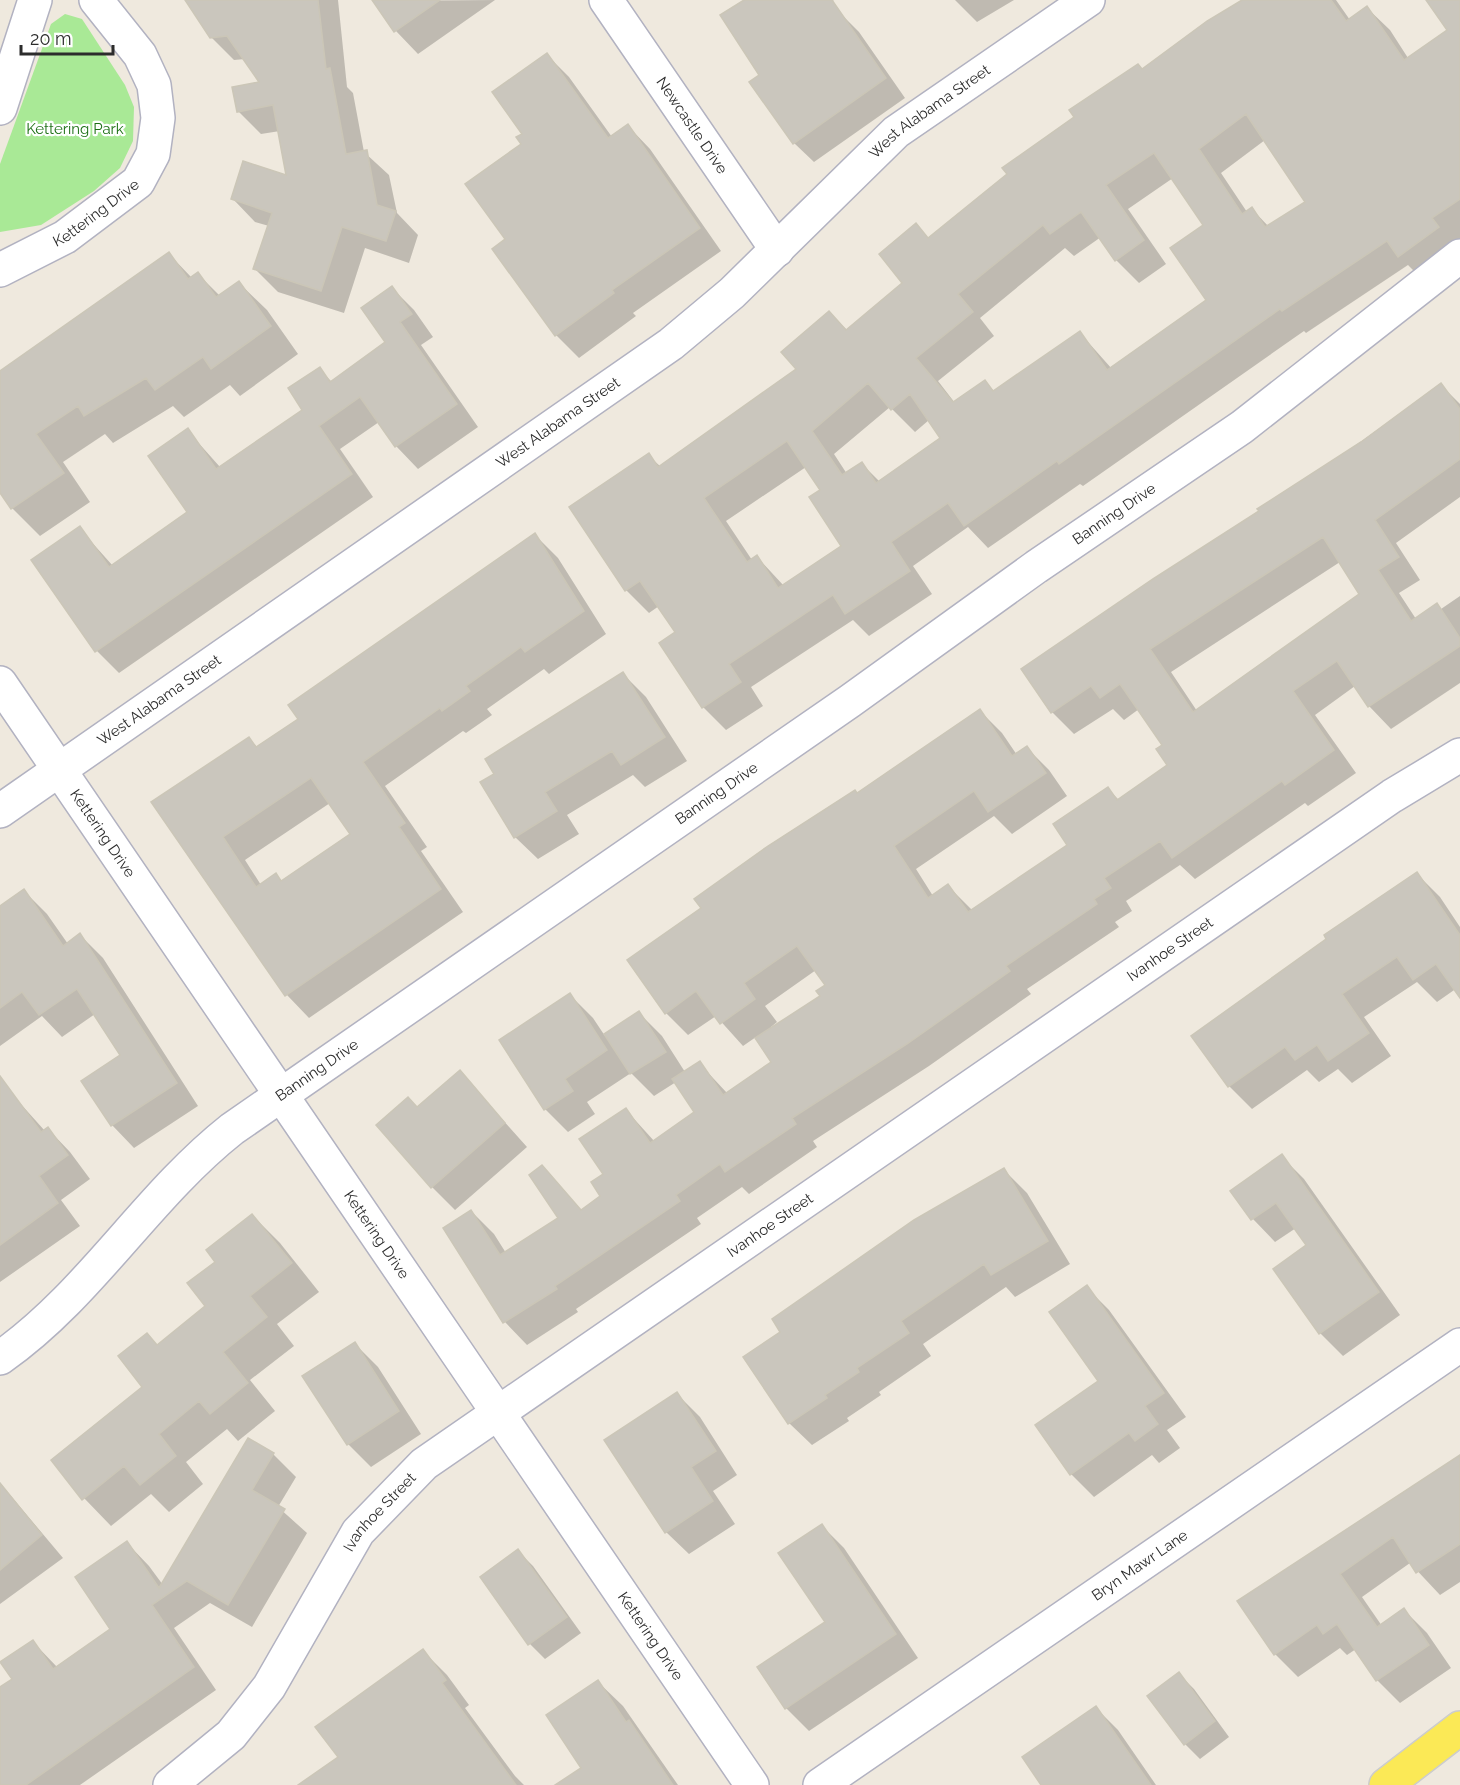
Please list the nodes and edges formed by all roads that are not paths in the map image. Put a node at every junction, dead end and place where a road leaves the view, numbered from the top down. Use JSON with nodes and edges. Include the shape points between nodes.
{"nodes":[{"id":1,"x":35,"y":0,"type":"edge"},
{"id":2,"x":96,"y":0,"type":"edge"},
{"id":3,"x":606,"y":0,"type":"edge"},
{"id":4,"x":1088,"y":0,"type":"edge"},
{"id":5,"x":0,"y":108,"type":"edge"},
{"id":6,"x":777,"y":250,"type":"junction"},
{"id":7,"x":1460,"y":256,"type":"edge"},
{"id":8,"x":0,"y":270,"type":"edge"},
{"id":9,"x":0,"y":683,"type":"edge"},
{"id":10,"x":1460,"y":755,"type":"edge"},
{"id":11,"x":59,"y":770,"type":"junction"},
{"id":12,"x":0,"y":811,"type":"edge"},
{"id":13,"x":282,"y":1095,"type":"junction"},
{"id":14,"x":1460,"y":1345,"type":"edge"},
{"id":15,"x":0,"y":1358,"type":"edge"},
{"id":16,"x":496,"y":1413,"type":"junction"},
{"id":17,"x":1460,"y":1728,"type":"edge"},
{"id":18,"x":170,"y":1785,"type":"edge"},
{"id":19,"x":752,"y":1785,"type":"edge"},
{"id":20,"x":820,"y":1785,"type":"edge"},
{"id":21,"x":1386,"y":1785,"type":"edge"}],
"edges":[{"from":1,"to":5,"type":"street"},
{"from":2,"to":8,"type":"street","name":"Kettering Drive","via":[[140,55],[154,85],[158,117],[153,154],[138,182],[65,237]]},
{"from":3,"to":6,"type":"street","name":"Newcastle Drive"},
{"from":4,"to":6,"type":"street","name":"West Alabama Street","via":[[896,132]]},
{"from":6,"to":11,"type":"street","name":"West Alabama Street","via":[[671,344]]},
{"from":7,"to":13,"type":"street","name":"Banning Drive","via":[[1242,427]]},
{"from":9,"to":11,"type":"street","name":"Kettering Drive"},
{"from":10,"to":16,"type":"street","name":"Ivanhoe Street","via":[[1392,796]]},
{"from":11,"to":12,"type":"street","name":"West Alabama Street"},
{"from":11,"to":13,"type":"street","name":"Kettering Drive"},
{"from":13,"to":15,"type":"street","name":"Banning Drive","via":[[200,1155],[82,1286],[30,1337]]},
{"from":13,"to":16,"type":"street","name":"Kettering Drive"},
{"from":14,"to":20,"type":"street","name":"Bryn Mawr Lane"},
{"from":16,"to":18,"type":"street","name":"Ivanhoe Street","via":[[424,1464],[358,1532],[269,1687],[231,1735]]},
{"from":16,"to":19,"type":"street","name":"Kettering Drive"},
{"from":17,"to":21,"type":"main road"}]}
